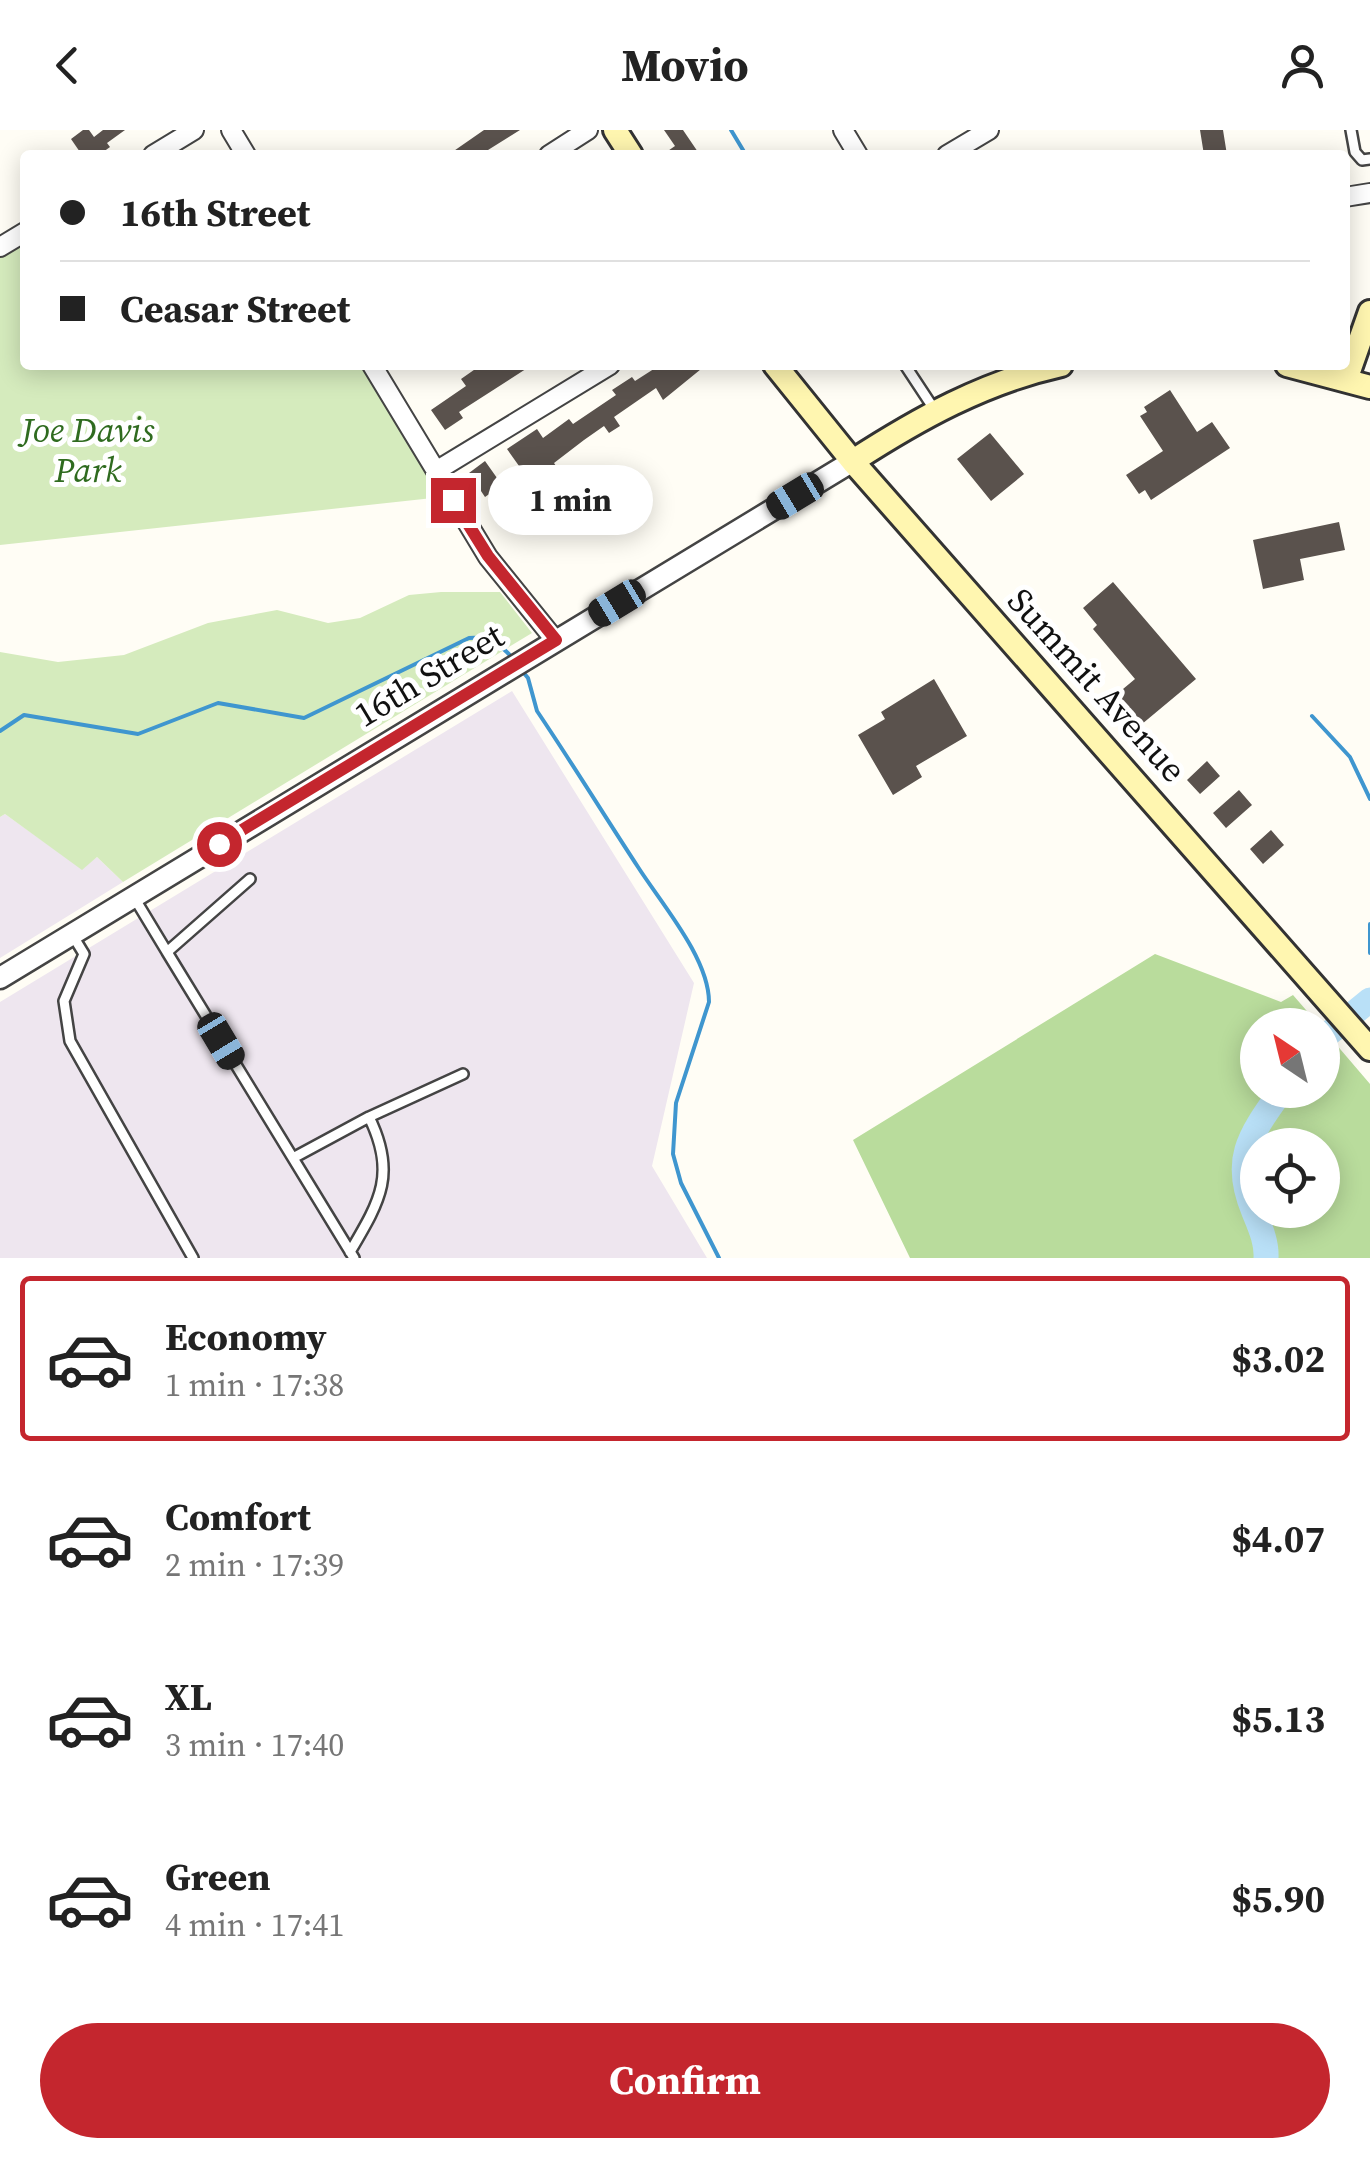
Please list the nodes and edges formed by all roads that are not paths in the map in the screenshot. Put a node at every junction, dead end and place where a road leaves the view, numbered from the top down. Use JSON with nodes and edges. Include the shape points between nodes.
{"nodes":[{"id":1,"x":194,"y":130,"type":"edge"},
{"id":2,"x":588,"y":130,"type":"edge"},
{"id":3,"x":989,"y":130,"type":"edge"},
{"id":4,"x":1351,"y":130,"type":"edge"},
{"id":5,"x":161,"y":150,"type":"edge"},
{"id":6,"x":557,"y":150,"type":"edge"},
{"id":7,"x":955,"y":150,"type":"edge"},
{"id":8,"x":1370,"y":159,"type":"edge"},
{"id":9,"x":1370,"y":312,"type":"edge"},
{"id":10,"x":1350,"y":369,"type":"edge"},
{"id":11,"x":375,"y":370,"type":"edge"},
{"id":12,"x":602,"y":370,"type":"edge"},
{"id":13,"x":779,"y":370,"type":"edge"},
{"id":14,"x":909,"y":370,"type":"edge"},
{"id":15,"x":1044,"y":370,"type":"edge"},
{"id":16,"x":1307,"y":370,"type":"edge"},
{"id":17,"x":1350,"y":370,"type":"edge"},
{"id":18,"x":1346,"y":380,"type":"junction"},
{"id":19,"x":1370,"y":387,"type":"edge"},
{"id":20,"x":935,"y":412,"type":"junction"},
{"id":21,"x":853,"y":462,"type":"junction"},
{"id":22,"x":436,"y":472,"type":"junction"},
{"id":23,"x":556,"y":640,"type":"junction"},
{"id":24,"x":250,"y":879,"type":"dead end"},
{"id":25,"x":134,"y":896,"type":"junction"},
{"id":26,"x":72,"y":934,"type":"junction"},
{"id":27,"x":168,"y":952,"type":"junction"},
{"id":28,"x":0,"y":978,"type":"edge"},
{"id":29,"x":1367,"y":1045,"type":"edge"},
{"id":30,"x":463,"y":1074,"type":"dead end"},
{"id":31,"x":369,"y":1116,"type":"junction"},
{"id":32,"x":293,"y":1158,"type":"junction"},
{"id":33,"x":352,"y":1255,"type":"edge"},
{"id":34,"x":194,"y":1258,"type":"edge"}],
"edges":[{"from":1,"to":5,"type":"street"},
{"from":2,"to":6,"type":"street"},
{"from":3,"to":7,"type":"street"},
{"from":4,"to":8,"type":"lane","via":[[1355,152]]},
{"from":9,"to":10,"type":"main road"},
{"from":11,"to":22,"type":"street"},
{"from":12,"to":22,"type":"street"},
{"from":13,"to":21,"type":"main road","name":"Summit Avenue"},
{"from":14,"to":20,"type":"lane"},
{"from":15,"to":20,"type":"main road","name":"16th Street"},
{"from":16,"to":18,"type":"main road"},
{"from":17,"to":18,"type":"main road"},
{"from":18,"to":19,"type":"main road"},
{"from":20,"to":21,"type":"main road","name":"16th Street"},
{"from":21,"to":23,"type":"street","name":"16th Street"},
{"from":21,"to":29,"type":"main road","name":"Summit Avenue"},
{"from":22,"to":23,"type":"street","via":[[488,556]]},
{"from":23,"to":25,"type":"street","name":"16th Street"},
{"from":24,"to":27,"type":"lane"},
{"from":25,"to":26,"type":"street","name":"16th Street"},
{"from":25,"to":27,"type":"lane"},
{"from":26,"to":28,"type":"street","name":"16th Street"},
{"from":26,"to":34,"type":"lane","via":[[84,954],[64,1001],[70,1040]]},
{"from":27,"to":32,"type":"lane"},
{"from":30,"to":31,"type":"lane"},
{"from":31,"to":32,"type":"lane"},
{"from":31,"to":33,"type":"lane","via":[[386,1168]]},
{"from":32,"to":33,"type":"lane"}]}
